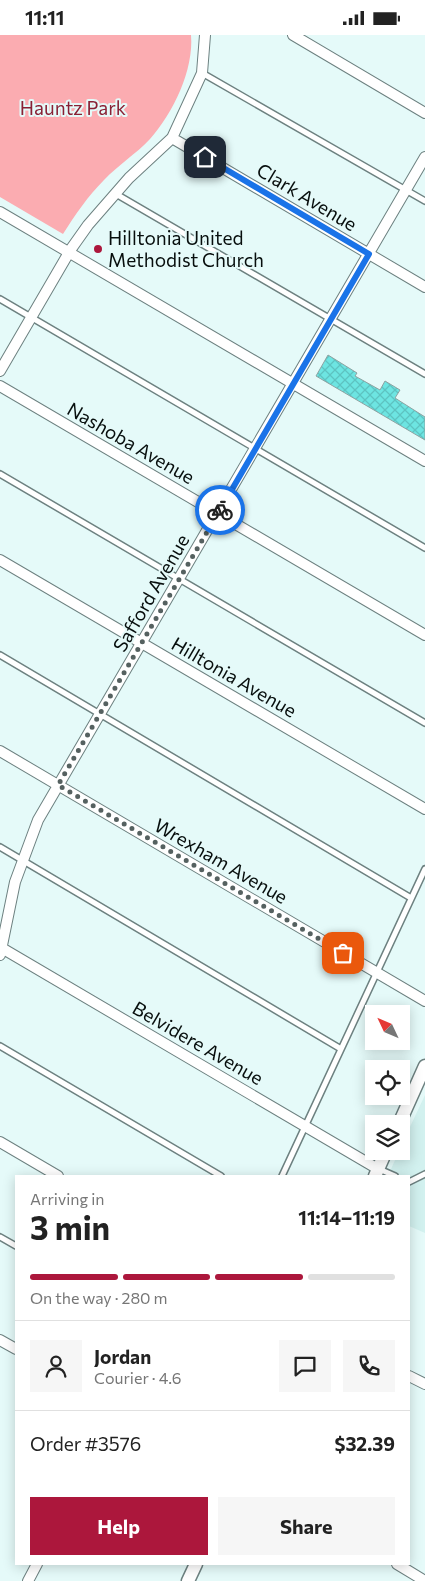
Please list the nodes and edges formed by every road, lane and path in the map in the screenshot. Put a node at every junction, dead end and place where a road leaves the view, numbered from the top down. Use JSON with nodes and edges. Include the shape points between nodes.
{"nodes":[{"id":1,"x":293,"y":35,"type":"edge"},
{"id":2,"x":208,"y":36,"type":"edge"},
{"id":3,"x":202,"y":73,"type":"junction"},
{"id":4,"x":425,"y":113,"type":"edge"},
{"id":5,"x":172,"y":138,"type":"junction"},
{"id":6,"x":425,"y":157,"type":"edge"},
{"id":7,"x":406,"y":190,"type":"junction"},
{"id":8,"x":116,"y":194,"type":"junction"},
{"id":9,"x":425,"y":201,"type":"edge"},
{"id":10,"x":0,"y":212,"type":"edge"},
{"id":11,"x":68,"y":253,"type":"junction"},
{"id":12,"x":369,"y":254,"type":"junction"},
{"id":13,"x":425,"y":287,"type":"edge"},
{"id":14,"x":0,"y":299,"type":"edge"},
{"id":15,"x":31,"y":318,"type":"junction"},
{"id":16,"x":331,"y":319,"type":"junction"},
{"id":17,"x":0,"y":371,"type":"edge"},
{"id":18,"x":425,"y":374,"type":"edge"},
{"id":19,"x":293,"y":384,"type":"junction"},
{"id":20,"x":0,"y":387,"type":"edge"},
{"id":21,"x":256,"y":448,"type":"junction"},
{"id":22,"x":425,"y":461,"type":"edge"},
{"id":23,"x":0,"y":474,"type":"edge"},
{"id":24,"x":217,"y":514,"type":"junction"},
{"id":25,"x":425,"y":548,"type":"edge"},
{"id":26,"x":0,"y":560,"type":"edge"},
{"id":27,"x":180,"y":578,"type":"junction"},
{"id":28,"x":425,"y":635,"type":"edge"},
{"id":29,"x":142,"y":643,"type":"junction"},
{"id":30,"x":0,"y":655,"type":"edge"},
{"id":31,"x":100,"y":714,"type":"junction"},
{"id":32,"x":425,"y":723,"type":"edge"},
{"id":33,"x":0,"y":751,"type":"edge"},
{"id":34,"x":58,"y":785,"type":"junction"},
{"id":35,"x":425,"y":809,"type":"edge"},
{"id":36,"x":0,"y":847,"type":"edge"},
{"id":37,"x":22,"y":859,"type":"junction"},
{"id":38,"x":425,"y":869,"type":"edge"},
{"id":39,"x":411,"y":898,"type":"junction"},
{"id":40,"x":0,"y":950,"type":"edge"},
{"id":41,"x":377,"y":973,"type":"junction"},
{"id":42,"x":425,"y":1001,"type":"edge"},
{"id":43,"x":0,"y":1046,"type":"edge"},
{"id":44,"x":341,"y":1049,"type":"junction"},
{"id":45,"x":425,"y":1066,"type":"edge"},
{"id":46,"x":403,"y":1115,"type":"edge"},
{"id":47,"x":305,"y":1126,"type":"junction"},
{"id":48,"x":0,"y":1142,"type":"edge"},
{"id":49,"x":382,"y":1160,"type":"edge"},
{"id":50,"x":377,"y":1173,"type":"edge"},
{"id":51,"x":56,"y":1175,"type":"edge"},
{"id":52,"x":219,"y":1175,"type":"edge"},
{"id":53,"x":282,"y":1175,"type":"edge"},
{"id":54,"x":425,"y":1175,"type":"edge"},
{"id":55,"x":410,"y":1182,"type":"edge"},
{"id":56,"x":0,"y":1237,"type":"edge"},
{"id":57,"x":15,"y":1245,"type":"edge"},
{"id":58,"x":0,"y":1340,"type":"edge"},
{"id":59,"x":15,"y":1348,"type":"edge"},
{"id":60,"x":410,"y":1377,"type":"edge"},
{"id":61,"x":425,"y":1384,"type":"edge"},
{"id":62,"x":37,"y":1565,"type":"edge"},
{"id":63,"x":196,"y":1565,"type":"edge"},
{"id":64,"x":399,"y":1565,"type":"edge"},
{"id":65,"x":28,"y":1581,"type":"edge"},
{"id":66,"x":188,"y":1581,"type":"edge"},
{"id":67,"x":425,"y":1581,"type":"edge"}],
"edges":[{"from":1,"to":4,"type":"street"},
{"from":2,"to":3,"type":"street"},
{"from":3,"to":5,"type":"street"},
{"from":3,"to":7,"type":"lane"},
{"from":5,"to":8,"type":"street"},
{"from":5,"to":12,"type":"street","name":"Clark Avenue"},
{"from":6,"to":7,"type":"street","name":"Safford Avenue"},
{"from":7,"to":9,"type":"lane"},
{"from":7,"to":12,"type":"street","name":"Safford Avenue"},
{"from":8,"to":11,"type":"street"},
{"from":8,"to":16,"type":"lane"},
{"from":10,"to":11,"type":"street"},
{"from":11,"to":15,"type":"street"},
{"from":11,"to":19,"type":"street"},
{"from":12,"to":13,"type":"street","name":"Clark Avenue"},
{"from":12,"to":16,"type":"street","name":"Safford Avenue"},
{"from":14,"to":15,"type":"lane"},
{"from":15,"to":17,"type":"street"},
{"from":15,"to":21,"type":"lane"},
{"from":16,"to":18,"type":"lane"},
{"from":16,"to":19,"type":"street","name":"Safford Avenue"},
{"from":19,"to":21,"type":"street","name":"Safford Avenue"},
{"from":19,"to":22,"type":"street"},
{"from":20,"to":24,"type":"street","name":"Nashoba Avenue"},
{"from":21,"to":24,"type":"street","name":"Safford Avenue"},
{"from":21,"to":25,"type":"lane"},
{"from":23,"to":27,"type":"lane"},
{"from":24,"to":27,"type":"street","name":"Safford Avenue"},
{"from":24,"to":28,"type":"street","name":"Nashoba Avenue"},
{"from":26,"to":29,"type":"street","name":"Hilltonia Avenue"},
{"from":27,"to":29,"type":"street","name":"Safford Avenue"},
{"from":27,"to":32,"type":"lane"},
{"from":29,"to":31,"type":"street","name":"Safford Avenue"},
{"from":29,"to":35,"type":"street","name":"Hilltonia Avenue"},
{"from":30,"to":31,"type":"lane"},
{"from":31,"to":34,"type":"street","name":"Safford Avenue"},
{"from":31,"to":39,"type":"lane"},
{"from":33,"to":34,"type":"street","name":"Wrexham Avenue"},
{"from":34,"to":37,"type":"street","name":"Safford Avenue","via":[[38,820]]},
{"from":34,"to":41,"type":"street","name":"Wrexham Avenue"},
{"from":36,"to":37,"type":"lane"},
{"from":37,"to":40,"type":"street","name":"Safford Avenue"},
{"from":37,"to":44,"type":"lane"},
{"from":38,"to":39,"type":"lane"},
{"from":39,"to":41,"type":"lane"},
{"from":40,"to":47,"type":"street","name":"Belvidere Avenue"},
{"from":41,"to":42,"type":"street","name":"Wrexham Avenue"},
{"from":41,"to":44,"type":"lane"},
{"from":43,"to":52,"type":"lane"},
{"from":44,"to":47,"type":"lane"},
{"from":45,"to":46,"type":"street"},
{"from":47,"to":50,"type":"street","name":"Belvidere Avenue"},
{"from":47,"to":53,"type":"lane"},
{"from":48,"to":51,"type":"street"},
{"from":49,"to":50,"type":"street"},
{"from":54,"to":55,"type":"lane"},
{"from":56,"to":57,"type":"lane"},
{"from":58,"to":59,"type":"street"},
{"from":60,"to":61,"type":"street"},
{"from":62,"to":65,"type":"street"},
{"from":63,"to":66,"type":"street"},
{"from":64,"to":67,"type":"street"}]}
